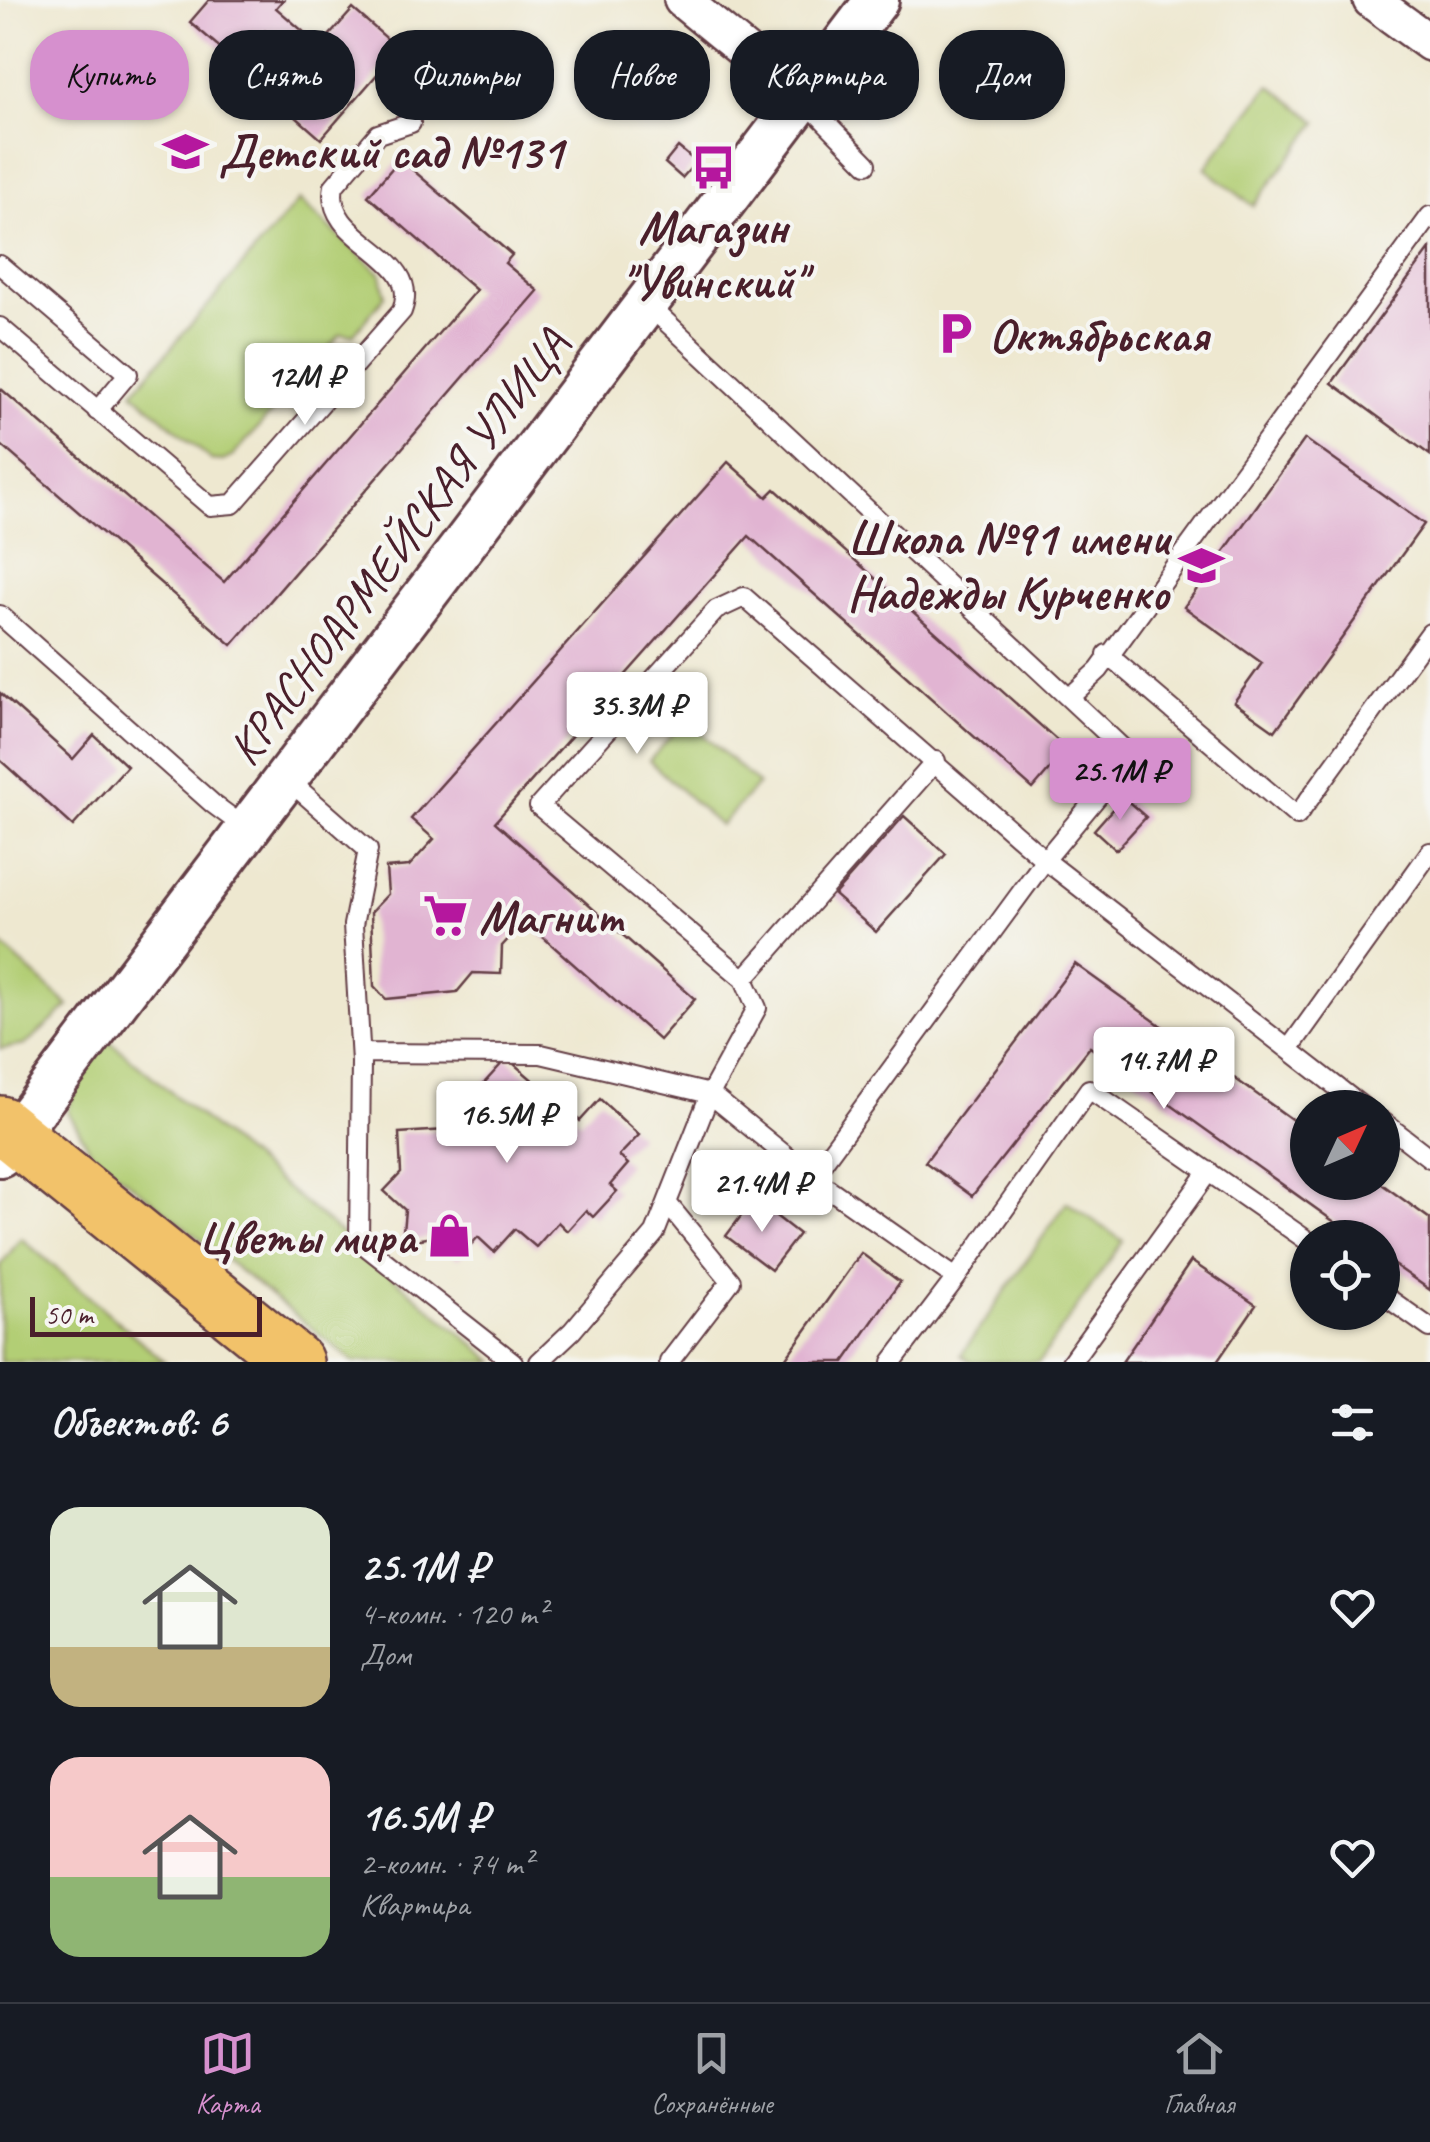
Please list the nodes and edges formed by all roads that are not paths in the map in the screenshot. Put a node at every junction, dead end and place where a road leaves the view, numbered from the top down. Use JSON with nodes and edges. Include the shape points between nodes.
{"nodes":[{"id":1,"x":682,"y":0,"type":"edge"},
{"id":2,"x":877,"y":0,"type":"edge"},
{"id":3,"x":1372,"y":0,"type":"edge"},
{"id":4,"x":854,"y":30,"type":"edge"},
{"id":5,"x":1426,"y":32,"type":"edge"},
{"id":6,"x":730,"y":39,"type":"edge"},
{"id":7,"x":785,"y":120,"type":"edge"},
{"id":8,"x":824,"y":120,"type":"edge"},
{"id":9,"x":412,"y":123,"type":"dead end"},
{"id":10,"x":867,"y":164,"type":"dead end"},
{"id":11,"x":1430,"y":216,"type":"edge"},
{"id":12,"x":0,"y":265,"type":"edge"},
{"id":13,"x":646,"y":304,"type":"junction"},
{"id":14,"x":0,"y":327,"type":"edge"},
{"id":15,"x":98,"y":411,"type":"junction"},
{"id":16,"x":0,"y":615,"type":"edge"},
{"id":17,"x":1430,"y":633,"type":"edge"},
{"id":18,"x":1108,"y":654,"type":"junction"},
{"id":19,"x":1069,"y":698,"type":"junction"},
{"id":20,"x":936,"y":762,"type":"junction"},
{"id":21,"x":286,"y":778,"type":"junction"},
{"id":22,"x":248,"y":829,"type":"junction"},
{"id":23,"x":1430,"y":852,"type":"edge"},
{"id":24,"x":1045,"y":860,"type":"junction"},
{"id":25,"x":744,"y":979,"type":"junction"},
{"id":26,"x":1289,"y":1049,"type":"junction"},
{"id":27,"x":361,"y":1054,"type":"junction"},
{"id":28,"x":1341,"y":1090,"type":"edge"},
{"id":29,"x":710,"y":1094,"type":"junction"},
{"id":30,"x":1400,"y":1136,"type":"edge"},
{"id":31,"x":5,"y":1138,"type":"edge"},
{"id":32,"x":1430,"y":1158,"type":"edge"},
{"id":33,"x":1209,"y":1171,"type":"junction"},
{"id":34,"x":812,"y":1177,"type":"junction"},
{"id":35,"x":667,"y":1204,"type":"junction"},
{"id":36,"x":1290,"y":1228,"type":"edge"},
{"id":37,"x":956,"y":1278,"type":"junction"},
{"id":38,"x":1400,"y":1307,"type":"edge"},
{"id":39,"x":1430,"y":1328,"type":"edge"},
{"id":40,"x":295,"y":1362,"type":"edge"},
{"id":41,"x":513,"y":1362,"type":"edge"},
{"id":42,"x":539,"y":1362,"type":"edge"},
{"id":43,"x":669,"y":1362,"type":"edge"},
{"id":44,"x":892,"y":1362,"type":"edge"},
{"id":45,"x":1071,"y":1362,"type":"edge"}],
"edges":[{"from":1,"to":6,"type":"street"},
{"from":2,"to":4,"type":"street","name":"КРАСНОАРМЕЙСКАЯ УЛИЦА"},
{"from":3,"to":5,"type":"street"},
{"from":7,"to":13,"type":"street","name":"КРАСНОАРМЕЙСКАЯ УЛИЦА"},
{"from":8,"to":10,"type":"lane"},
{"from":9,"to":15,"type":"lane","via":[[378,134],[332,196],[341,221],[403,276],[402,311],[233,504],[210,506]]},
{"from":11,"to":18,"type":"lane"},
{"from":12,"to":15,"type":"lane","via":[[128,374]]},
{"from":13,"to":19,"type":"lane"},
{"from":13,"to":21,"type":"street","name":"КРАСНОАРМЕЙСКАЯ УЛИЦА"},
{"from":14,"to":15,"type":"lane"},
{"from":16,"to":22,"type":"lane"},
{"from":17,"to":18,"type":"lane","via":[[1297,816]]},
{"from":18,"to":19,"type":"lane"},
{"from":19,"to":24,"type":"lane","via":[[1132,756]]},
{"from":20,"to":24,"type":"lane"},
{"from":20,"to":25,"type":"lane"},
{"from":20,"to":25,"type":"lane","via":[[744,597],[716,610],[539,806]]},
{"from":21,"to":22,"type":"street","name":"КРАСНОАРМЕЙСКАЯ УЛИЦА"},
{"from":21,"to":27,"type":"lane","via":[[368,850],[353,925]]},
{"from":22,"to":31,"type":"street","name":"КРАСНОАРМЕЙСКАЯ УЛИЦА"},
{"from":23,"to":26,"type":"lane"},
{"from":24,"to":26,"type":"lane"},
{"from":24,"to":34,"type":"lane"},
{"from":25,"to":29,"type":"lane","via":[[757,1008]]},
{"from":26,"to":28,"type":"lane"},
{"from":27,"to":29,"type":"lane","via":[[541,1054]]},
{"from":27,"to":41,"type":"lane","via":[[359,1241]]},
{"from":29,"to":34,"type":"lane"},
{"from":29,"to":35,"type":"lane"},
{"from":30,"to":32,"type":"lane"},
{"from":31,"to":40,"type":"main road"},
{"from":33,"to":36,"type":"lane"},
{"from":33,"to":37,"type":"lane","via":[[1089,1089]]},
{"from":33,"to":45,"type":"lane"},
{"from":34,"to":37,"type":"lane"},
{"from":35,"to":42,"type":"lane","via":[[655,1233]]},
{"from":35,"to":43,"type":"lane","via":[[730,1281]]},
{"from":37,"to":44,"type":"lane"},
{"from":38,"to":39,"type":"lane"}]}
